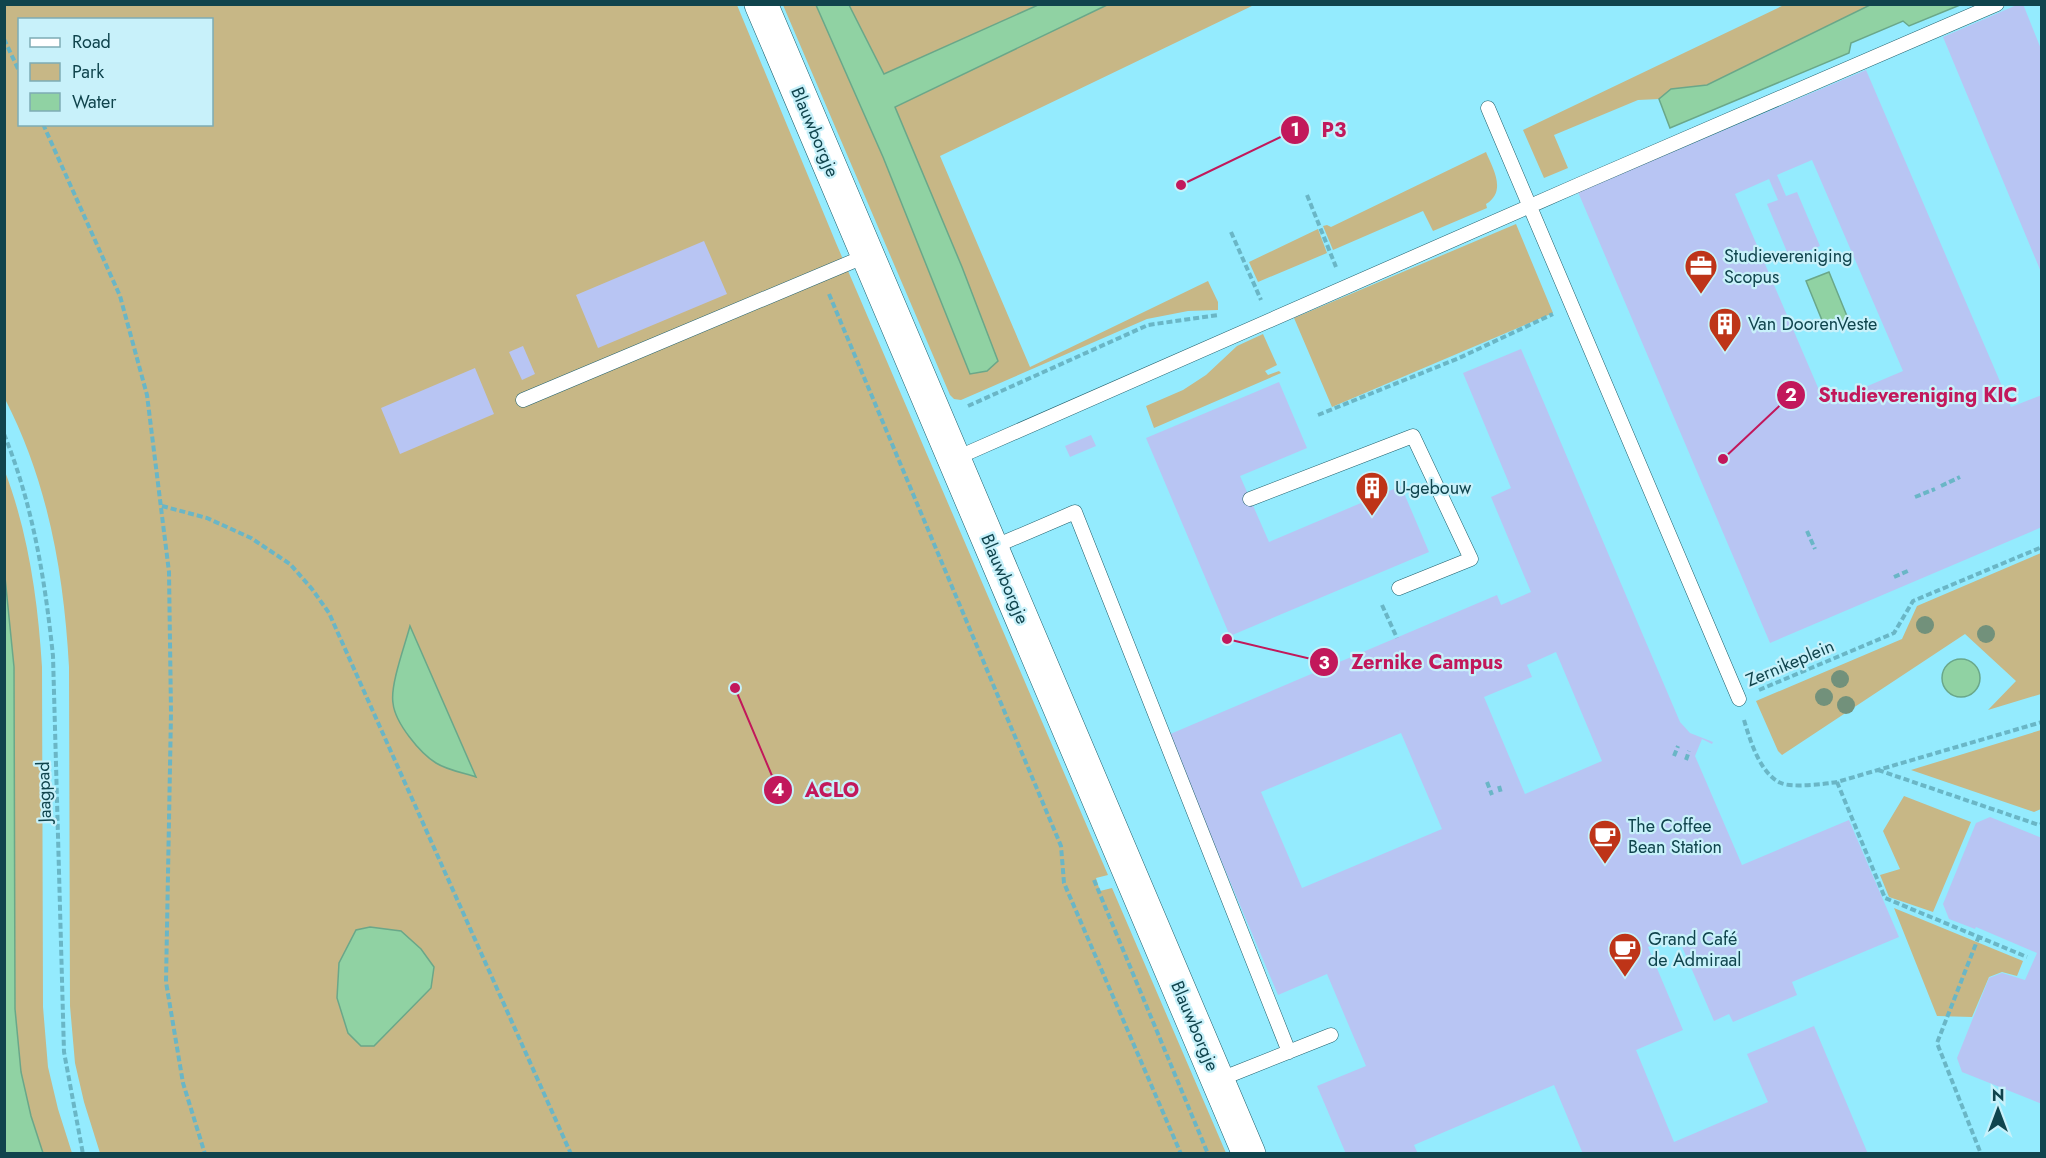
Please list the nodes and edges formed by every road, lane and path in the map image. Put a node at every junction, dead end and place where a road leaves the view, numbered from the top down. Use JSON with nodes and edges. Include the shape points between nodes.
{"nodes":[{"id":1,"x":761,"y":4,"type":"edge"},
{"id":2,"x":1997,"y":4,"type":"edge"},
{"id":3,"x":4,"y":39,"type":"edge"},
{"id":4,"x":18,"y":69,"type":"edge"},
{"id":5,"x":1488,"y":108,"type":"dead end"},
{"id":6,"x":44,"y":126,"type":"edge"},
{"id":7,"x":1307,"y":195,"type":"dead end"},
{"id":8,"x":1530,"y":206,"type":"junction"},
{"id":9,"x":1231,"y":232,"type":"dead end"},
{"id":10,"x":868,"y":255,"type":"junction"},
{"id":11,"x":821,"y":274,"type":"junction"},
{"id":12,"x":1344,"y":287,"type":"junction"},
{"id":13,"x":1572,"y":305,"type":"junction"},
{"id":14,"x":1226,"y":314,"type":"dead end"},
{"id":15,"x":1274,"y":319,"type":"junction"},
{"id":16,"x":523,"y":400,"type":"dead end"},
{"id":17,"x":1318,"y":415,"type":"dead end"},
{"id":18,"x":937,"y":420,"type":"junction"},
{"id":19,"x":4,"y":434,"type":"edge"},
{"id":20,"x":954,"y":459,"type":"junction"},
{"id":21,"x":1960,"y":477,"type":"dead end"},
{"id":22,"x":1941,"y":486,"type":"dead end"},
{"id":23,"x":1935,"y":489,"type":"dead end"},
{"id":24,"x":1915,"y":496,"type":"dead end"},
{"id":25,"x":1250,"y":499,"type":"dead end"},
{"id":26,"x":162,"y":506,"type":"junction"},
{"id":27,"x":1807,"y":531,"type":"dead end"},
{"id":28,"x":2042,"y":547,"type":"edge"},
{"id":29,"x":992,"y":548,"type":"junction"},
{"id":30,"x":1815,"y":549,"type":"dead end"},
{"id":31,"x":1910,"y":570,"type":"dead end"},
{"id":32,"x":1894,"y":577,"type":"dead end"},
{"id":33,"x":1399,"y":588,"type":"dead end"},
{"id":34,"x":1739,"y":699,"type":"junction"},
{"id":35,"x":2042,"y":722,"type":"edge"},
{"id":36,"x":1678,"y":746,"type":"dead end"},
{"id":37,"x":1689,"y":751,"type":"dead end"},
{"id":38,"x":1674,"y":756,"type":"dead end"},
{"id":39,"x":1686,"y":760,"type":"dead end"},
{"id":40,"x":1876,"y":769,"type":"junction"},
{"id":41,"x":1487,"y":782,"type":"dead end"},
{"id":42,"x":1837,"y":782,"type":"junction"},
{"id":43,"x":1498,"y":786,"type":"dead end"},
{"id":44,"x":1488,"y":789,"type":"dead end"},
{"id":45,"x":1501,"y":793,"type":"dead end"},
{"id":46,"x":2042,"y":825,"type":"edge"},
{"id":47,"x":1979,"y":936,"type":"junction"},
{"id":48,"x":2027,"y":957,"type":"dead end"},
{"id":49,"x":1331,"y":1035,"type":"dead end"},
{"id":50,"x":1289,"y":1052,"type":"junction"},
{"id":51,"x":1218,"y":1080,"type":"junction"},
{"id":52,"x":83,"y":1154,"type":"edge"},
{"id":53,"x":205,"y":1154,"type":"edge"},
{"id":54,"x":571,"y":1154,"type":"edge"},
{"id":55,"x":1181,"y":1154,"type":"edge"},
{"id":56,"x":1249,"y":1154,"type":"edge"},
{"id":57,"x":1981,"y":1154,"type":"edge"}],
"edges":[{"from":1,"to":10,"type":"street","name":"Blauwborgje"},
{"from":2,"to":8,"type":"lane"},
{"from":3,"to":4,"type":"path"},
{"from":5,"to":8,"type":"lane"},
{"from":6,"to":26,"type":"path","via":[[120,296],[147,395]]},
{"from":7,"to":12,"type":"path"},
{"from":8,"to":12,"type":"lane"},
{"from":8,"to":13,"type":"lane"},
{"from":9,"to":15,"type":"path","via":[[1266,313]]},
{"from":10,"to":11,"type":"lane"},
{"from":10,"to":18,"type":"street","name":"Blauwborgje"},
{"from":11,"to":16,"type":"lane"},
{"from":11,"to":55,"type":"path","via":[[1061,846],[1064,883]]},
{"from":12,"to":15,"type":"lane"},
{"from":13,"to":17,"type":"path","via":[[1459,358]]},
{"from":13,"to":34,"type":"lane"},
{"from":14,"to":18,"type":"path","via":[[1148,325]]},
{"from":15,"to":20,"type":"lane"},
{"from":18,"to":20,"type":"street","name":"Blauwborgje"},
{"from":19,"to":52,"type":"path","name":"Jaagpad","via":[[37,540],[51,633],[64,1052]]},
{"from":20,"to":29,"type":"street","name":"Blauwborgje"},
{"from":21,"to":22,"type":"path"},
{"from":23,"to":24,"type":"path"},
{"from":25,"to":33,"type":"lane","via":[[1413,436],[1471,559]]},
{"from":26,"to":53,"type":"path","via":[[169,572],[171,713],[166,982],[183,1083]]},
{"from":26,"to":54,"type":"path","via":[[207,518],[251,538],[290,564],[329,613]]},
{"from":27,"to":30,"type":"path"},
{"from":28,"to":34,"type":"path","name":"Zernikeplein","via":[[1913,601],[1894,633]]},
{"from":29,"to":50,"type":"lane","via":[[1075,512]]},
{"from":29,"to":51,"type":"street","name":"Blauwborgje"},
{"from":31,"to":32,"type":"path"},
{"from":34,"to":42,"type":"path","name":"Zernikeplein","via":[[1749,738],[1763,769],[1781,784]]},
{"from":35,"to":40,"type":"path","name":"Zernikeplein"},
{"from":36,"to":38,"type":"path"},
{"from":37,"to":39,"type":"path"},
{"from":40,"to":42,"type":"path","name":"Zernikeplein"},
{"from":40,"to":46,"type":"path"},
{"from":41,"to":44,"type":"path","via":[[1492,796]]},
{"from":42,"to":47,"type":"path","via":[[1885,898]]},
{"from":43,"to":45,"type":"path"},
{"from":47,"to":48,"type":"path"},
{"from":47,"to":57,"type":"path","via":[[1937,1043]]},
{"from":49,"to":50,"type":"lane"},
{"from":50,"to":51,"type":"lane"},
{"from":51,"to":56,"type":"street","name":"Blauwborgje"}]}
